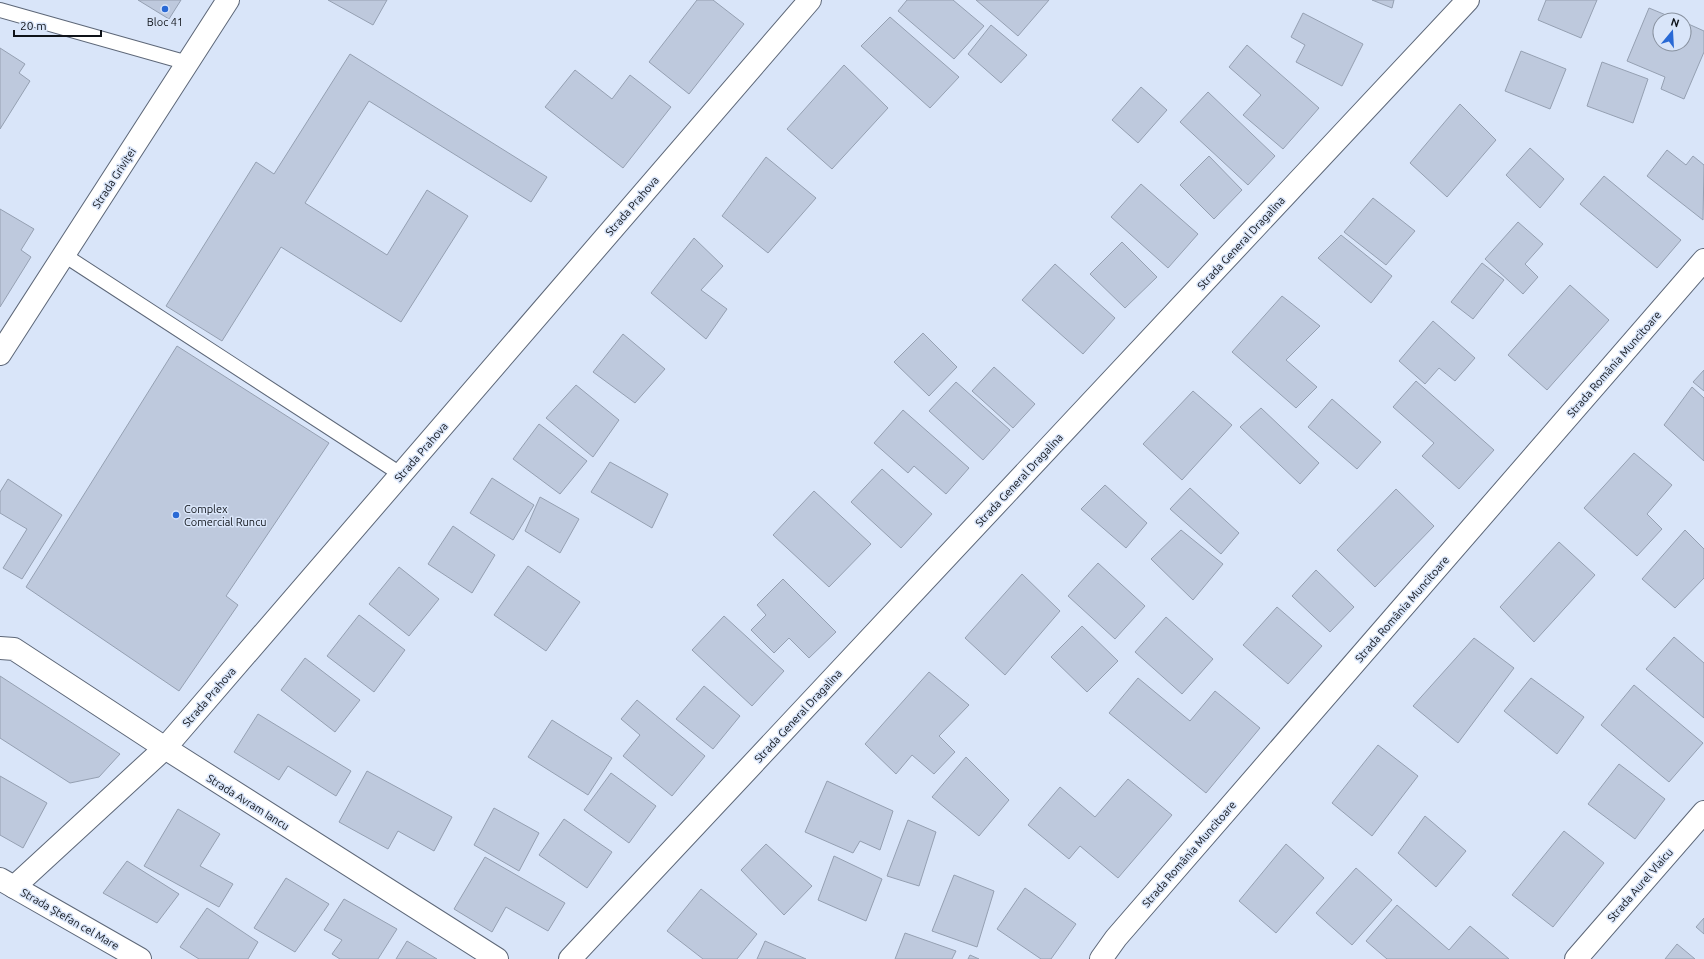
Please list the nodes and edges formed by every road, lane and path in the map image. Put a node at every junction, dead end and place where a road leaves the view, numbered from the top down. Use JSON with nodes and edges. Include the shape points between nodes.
{"nodes":[{"id":1,"x":228,"y":0,"type":"edge"},
{"id":2,"x":810,"y":0,"type":"edge"},
{"id":3,"x":1468,"y":0,"type":"edge"},
{"id":4,"x":5,"y":7,"type":"edge"},
{"id":5,"x":188,"y":63,"type":"junction"},
{"id":6,"x":64,"y":255,"type":"junction"},
{"id":7,"x":1704,"y":260,"type":"edge"},
{"id":8,"x":0,"y":354,"type":"edge"},
{"id":9,"x":402,"y":475,"type":"junction"},
{"id":10,"x":0,"y":648,"type":"edge"},
{"id":11,"x":165,"y":748,"type":"junction"},
{"id":12,"x":1704,"y":812,"type":"edge"},
{"id":13,"x":7,"y":883,"type":"edge"},
{"id":14,"x":140,"y":959,"type":"edge"},
{"id":15,"x":497,"y":959,"type":"edge"},
{"id":16,"x":570,"y":959,"type":"edge"},
{"id":17,"x":1101,"y":959,"type":"edge"},
{"id":18,"x":1576,"y":959,"type":"edge"}],
"edges":[{"from":1,"to":5,"type":"street","name":"Strada Griviței"},
{"from":2,"to":9,"type":"street","name":"Strada Prahova"},
{"from":3,"to":16,"type":"street","name":"Strada General Dragalina"},
{"from":4,"to":5,"type":"lane"},
{"from":5,"to":6,"type":"street","name":"Strada Griviței"},
{"from":6,"to":8,"type":"street","name":"Strada Griviței"},
{"from":6,"to":9,"type":"lane"},
{"from":7,"to":17,"type":"street","name":"Strada România Muncitoare","via":[[1116,938]]},
{"from":9,"to":11,"type":"street","name":"Strada Prahova"},
{"from":10,"to":11,"type":"street","name":"Strada Avram Iancu","via":[[14,649]]},
{"from":11,"to":13,"type":"street","name":"Strada Prahova"},
{"from":11,"to":15,"type":"street","name":"Strada Avram Iancu"},
{"from":12,"to":18,"type":"street","name":"Strada Aurel Vlaicu"},
{"from":13,"to":14,"type":"street","name":"Strada Ștefan cel Mare"}]}
